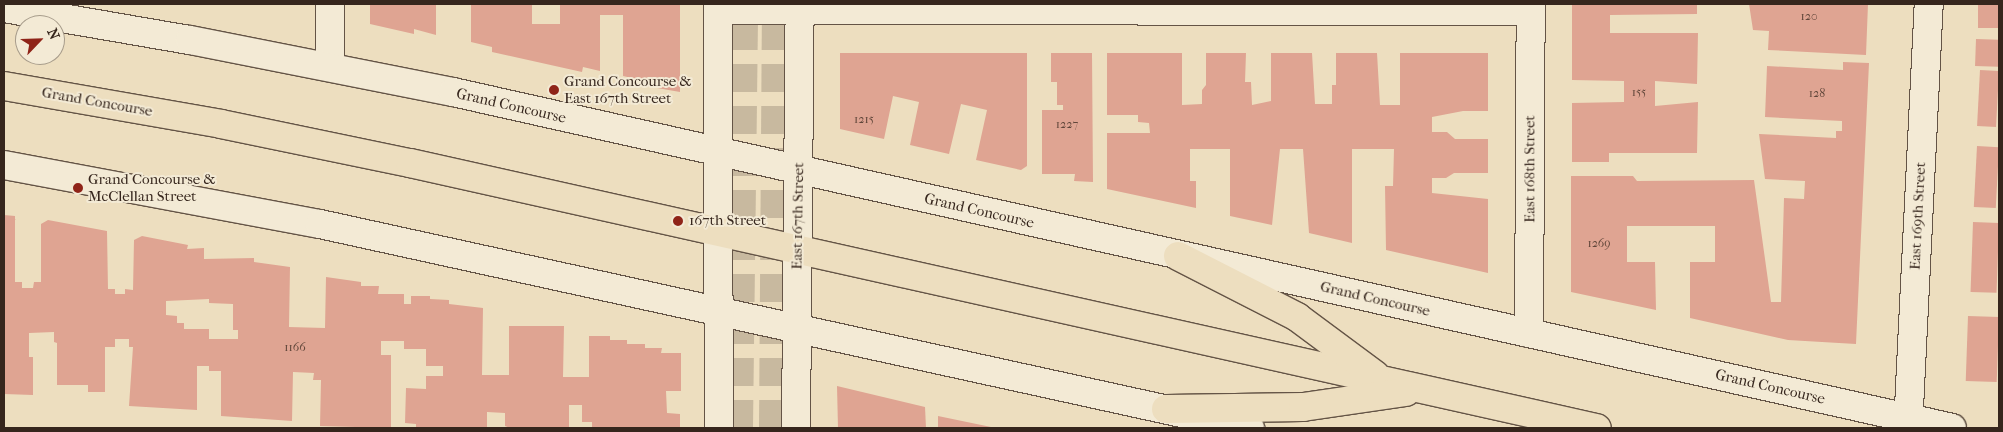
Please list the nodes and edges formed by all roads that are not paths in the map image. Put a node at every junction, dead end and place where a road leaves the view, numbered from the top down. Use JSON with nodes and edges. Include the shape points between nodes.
{"nodes":[{"id":1,"x":330,"y":4,"type":"edge"},
{"id":2,"x":1930,"y":4,"type":"edge"},
{"id":3,"x":718,"y":7,"type":"edge"},
{"id":4,"x":800,"y":7,"type":"edge"},
{"id":5,"x":1531,"y":7,"type":"edge"},
{"id":6,"x":4,"y":8,"type":"edge"},
{"id":7,"x":330,"y":66,"type":"junction"},
{"id":8,"x":4,"y":86,"type":"edge"},
{"id":9,"x":718,"y":152,"type":"junction"},
{"id":10,"x":4,"y":165,"type":"edge"},
{"id":11,"x":798,"y":170,"type":"junction"},
{"id":12,"x":718,"y":232,"type":"junction"},
{"id":13,"x":797,"y":249,"type":"junction"},
{"id":14,"x":1178,"y":256,"type":"junction"},
{"id":15,"x":718,"y":310,"type":"junction"},
{"id":16,"x":796,"y":327,"type":"junction"},
{"id":17,"x":1530,"y":333,"type":"junction"},
{"id":18,"x":1382,"y":380,"type":"junction"},
{"id":19,"x":1425,"y":389,"type":"junction"},
{"id":20,"x":1166,"y":409,"type":"junction"},
{"id":21,"x":1908,"y":423,"type":"edge"},
{"id":22,"x":719,"y":428,"type":"edge"},
{"id":23,"x":796,"y":428,"type":"edge"},
{"id":24,"x":1250,"y":428,"type":"edge"},
{"id":25,"x":1597,"y":428,"type":"edge"},
{"id":26,"x":1952,"y":428,"type":"edge"}],
"edges":[{"from":1,"to":7,"type":"street"},
{"from":2,"to":21,"type":"street","name":"East 169th Street"},
{"from":3,"to":4,"type":"street"},
{"from":3,"to":9,"type":"street"},
{"from":4,"to":5,"type":"street"},
{"from":4,"to":11,"type":"street","name":"East 167th Street"},
{"from":5,"to":17,"type":"street","name":"East 168th Street"},
{"from":6,"to":7,"type":"street","name":"Grand Concourse"},
{"from":7,"to":9,"type":"street","name":"Grand Concourse"},
{"from":8,"to":12,"type":"main road","name":"Grand Concourse","via":[[248,130]]},
{"from":9,"to":11,"type":"street","name":"Grand Concourse"},
{"from":9,"to":12,"type":"street"},
{"from":10,"to":15,"type":"street","via":[[222,204]]},
{"from":11,"to":13,"type":"street","name":"East 167th Street"},
{"from":11,"to":14,"type":"street","name":"Grand Concourse"},
{"from":12,"to":13,"type":"main road","name":"Grand Concourse"},
{"from":12,"to":15,"type":"street"},
{"from":13,"to":16,"type":"street","name":"East 167th Street"},
{"from":13,"to":18,"type":"main road","name":"Grand Concourse"},
{"from":14,"to":17,"type":"street","name":"Grand Concourse"},
{"from":14,"to":18,"type":"main road","via":[[1297,317]]},
{"from":15,"to":16,"type":"street"},
{"from":15,"to":22,"type":"street"},
{"from":16,"to":20,"type":"street"},
{"from":16,"to":23,"type":"street","name":"East 167th Street"},
{"from":17,"to":21,"type":"street","name":"Grand Concourse"},
{"from":18,"to":19,"type":"main road","name":"Grand Concourse"},
{"from":19,"to":20,"type":"main road","via":[[1303,407]]},
{"from":19,"to":25,"type":"main road","name":"Grand Concourse"},
{"from":20,"to":24,"type":"street"},
{"from":21,"to":26,"type":"street","name":"Grand Concourse"}]}
